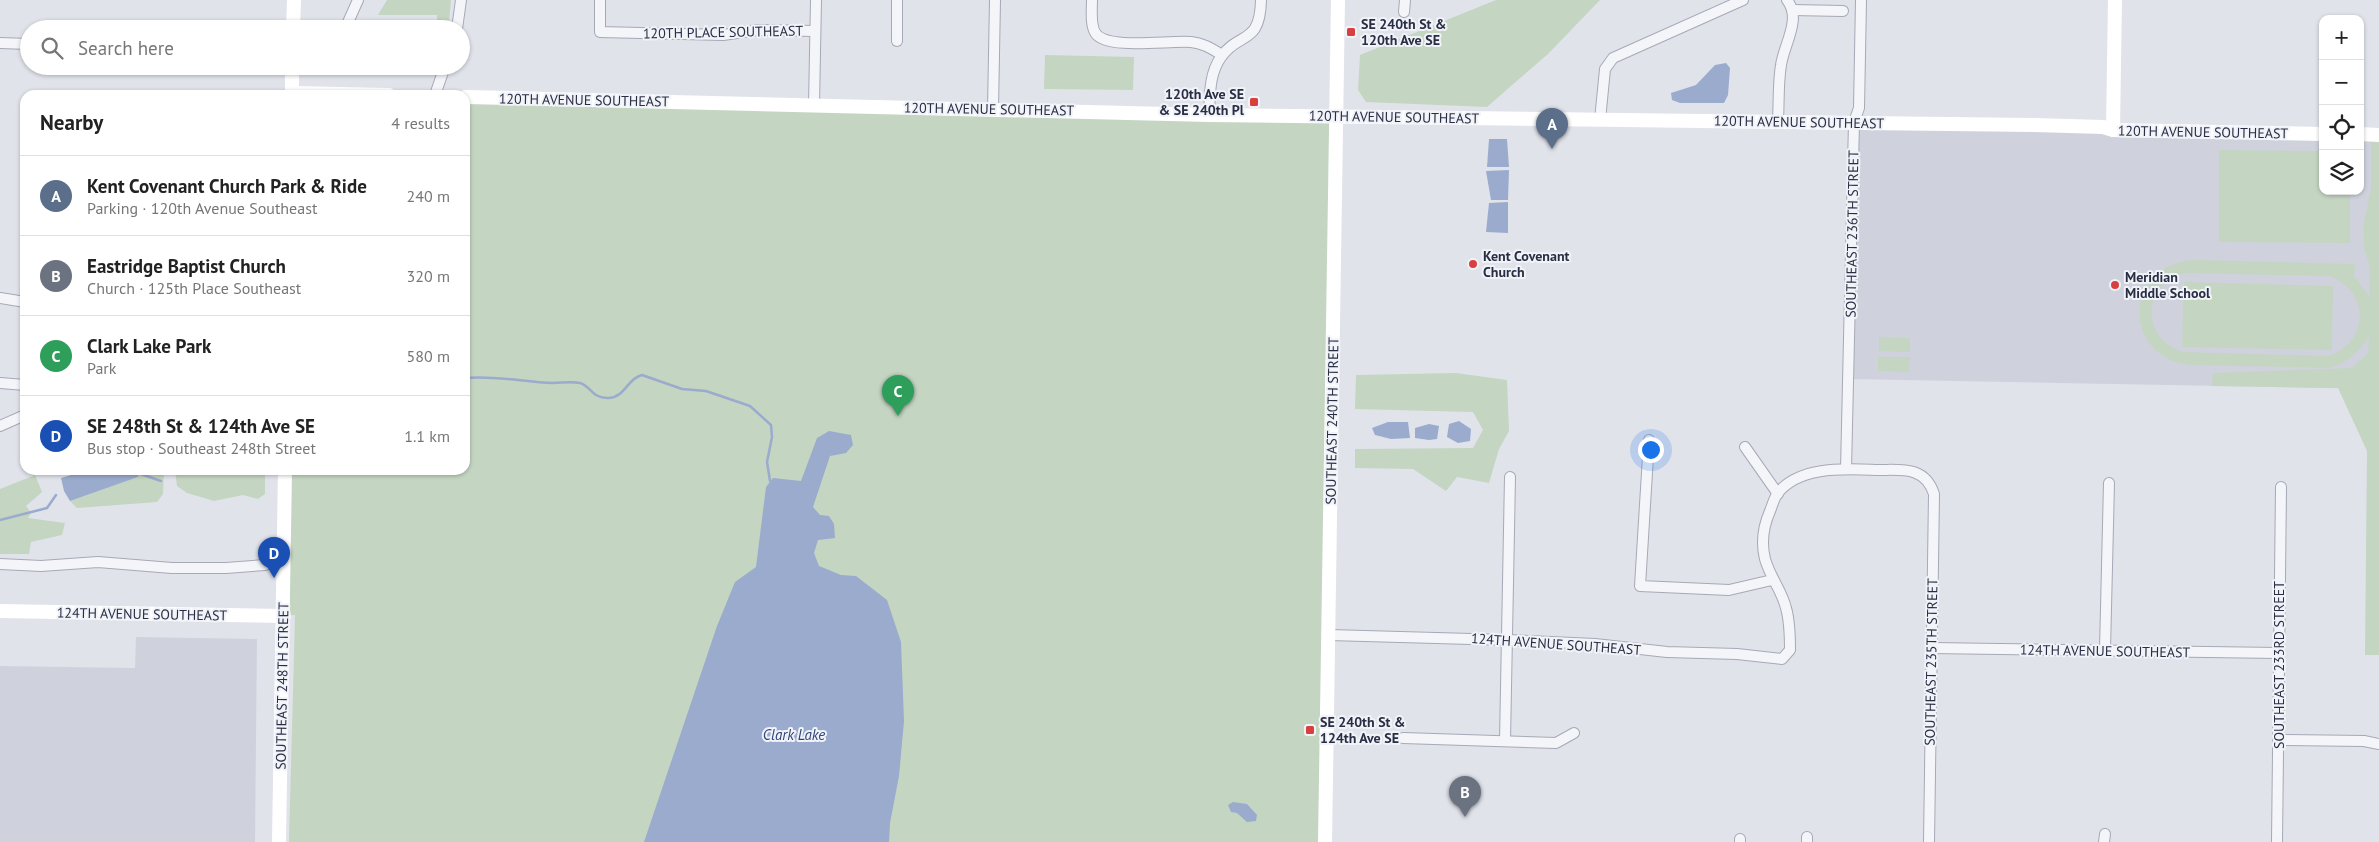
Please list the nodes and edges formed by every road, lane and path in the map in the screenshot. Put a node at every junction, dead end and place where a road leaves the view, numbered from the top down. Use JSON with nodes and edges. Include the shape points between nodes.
{"nodes":[{"id":1,"x":294,"y":0,"type":"edge"},
{"id":2,"x":358,"y":0,"type":"edge"},
{"id":3,"x":461,"y":0,"type":"edge"},
{"id":4,"x":600,"y":0,"type":"edge"},
{"id":5,"x":816,"y":0,"type":"edge"},
{"id":6,"x":898,"y":0,"type":"edge"},
{"id":7,"x":995,"y":0,"type":"edge"},
{"id":8,"x":1092,"y":0,"type":"edge"},
{"id":9,"x":1261,"y":0,"type":"edge"},
{"id":10,"x":1338,"y":0,"type":"edge"},
{"id":11,"x":1405,"y":0,"type":"edge"},
{"id":12,"x":1743,"y":0,"type":"edge"},
{"id":13,"x":1787,"y":0,"type":"edge"},
{"id":14,"x":1861,"y":0,"type":"edge"},
{"id":15,"x":2116,"y":0,"type":"edge"},
{"id":16,"x":1792,"y":10,"type":"junction"},
{"id":17,"x":1843,"y":11,"type":"dead end"},
{"id":18,"x":1404,"y":12,"type":"dead end"},
{"id":19,"x":293,"y":20,"type":"edge"},
{"id":20,"x":349,"y":20,"type":"edge"},
{"id":21,"x":458,"y":20,"type":"edge"},
{"id":22,"x":815,"y":31,"type":"junction"},
{"id":23,"x":897,"y":41,"type":"dead end"},
{"id":24,"x":0,"y":44,"type":"edge"},
{"id":25,"x":20,"y":44,"type":"edge"},
{"id":26,"x":1222,"y":55,"type":"junction"},
{"id":27,"x":292,"y":75,"type":"edge"},
{"id":28,"x":442,"y":75,"type":"edge"},
{"id":29,"x":292,"y":90,"type":"edge"},
{"id":30,"x":437,"y":90,"type":"edge"},
{"id":31,"x":470,"y":97,"type":"edge"},
{"id":32,"x":814,"y":105,"type":"junction"},
{"id":33,"x":993,"y":109,"type":"junction"},
{"id":34,"x":1209,"y":115,"type":"junction"},
{"id":35,"x":1336,"y":116,"type":"junction"},
{"id":36,"x":1600,"y":120,"type":"junction"},
{"id":37,"x":1778,"y":120,"type":"junction"},
{"id":38,"x":1854,"y":122,"type":"junction"},
{"id":39,"x":2113,"y":130,"type":"junction"},
{"id":40,"x":2319,"y":134,"type":"edge"},
{"id":41,"x":2364,"y":134,"type":"edge"},
{"id":42,"x":2379,"y":135,"type":"edge"},
{"id":43,"x":0,"y":298,"type":"edge"},
{"id":44,"x":20,"y":302,"type":"edge"},
{"id":45,"x":0,"y":382,"type":"edge"},
{"id":46,"x":20,"y":385,"type":"edge"},
{"id":47,"x":20,"y":417,"type":"edge"},
{"id":48,"x":0,"y":426,"type":"edge"},
{"id":49,"x":1649,"y":440,"type":"dead end"},
{"id":50,"x":1745,"y":447,"type":"dead end"},
{"id":51,"x":1846,"y":469,"type":"junction"},
{"id":52,"x":285,"y":475,"type":"edge"},
{"id":53,"x":1510,"y":477,"type":"dead end"},
{"id":54,"x":2109,"y":484,"type":"dead end"},
{"id":55,"x":2281,"y":487,"type":"dead end"},
{"id":56,"x":1778,"y":494,"type":"junction"},
{"id":57,"x":0,"y":564,"type":"edge"},
{"id":58,"x":265,"y":565,"type":"dead end"},
{"id":59,"x":1772,"y":580,"type":"junction"},
{"id":60,"x":0,"y":611,"type":"edge"},
{"id":61,"x":284,"y":616,"type":"junction"},
{"id":62,"x":1328,"y":635,"type":"junction"},
{"id":63,"x":1507,"y":640,"type":"junction"},
{"id":64,"x":1931,"y":648,"type":"junction"},
{"id":65,"x":2105,"y":650,"type":"junction"},
{"id":66,"x":2278,"y":653,"type":"junction"},
{"id":67,"x":1574,"y":733,"type":"dead end"},
{"id":68,"x":1403,"y":738,"type":"dead end"},
{"id":69,"x":2279,"y":740,"type":"junction"},
{"id":70,"x":1505,"y":741,"type":"junction"},
{"id":71,"x":2379,"y":744,"type":"edge"},
{"id":72,"x":279,"y":842,"type":"edge"},
{"id":73,"x":1325,"y":842,"type":"edge"},
{"id":74,"x":1929,"y":842,"type":"edge"},
{"id":75,"x":2277,"y":842,"type":"edge"}],
"edges":[{"from":1,"to":19,"type":"street"},
{"from":2,"to":20,"type":"street"},
{"from":3,"to":21,"type":"street"},
{"from":4,"to":22,"type":"street","name":"120TH PLACE SOUTHEAST","via":[[600,32],[723,35],[758,30]]},
{"from":5,"to":22,"type":"street"},
{"from":6,"to":23,"type":"street"},
{"from":7,"to":33,"type":"street"},
{"from":8,"to":26,"type":"street","via":[[1094,29],[1103,39],[1191,42]]},
{"from":9,"to":26,"type":"street","via":[[1261,13],[1253,33]]},
{"from":10,"to":35,"type":"street","name":"SOUTHEAST 240TH STREET"},
{"from":11,"to":18,"type":"street"},
{"from":12,"to":36,"type":"street","via":[[1613,58],[1605,69]]},
{"from":13,"to":16,"type":"street"},
{"from":14,"to":38,"type":"street","name":"SOUTHEAST 236TH STREET","via":[[1858,108]]},
{"from":15,"to":39,"type":"street"},
{"from":16,"to":17,"type":"street"},
{"from":16,"to":37,"type":"street","via":[[1791,33],[1781,64]]},
{"from":22,"to":32,"type":"street"},
{"from":24,"to":25,"type":"street"},
{"from":26,"to":34,"type":"street","via":[[1210,84]]},
{"from":27,"to":29,"type":"street"},
{"from":28,"to":30,"type":"street"},
{"from":31,"to":32,"type":"street","name":"120TH AVENUE SOUTHEAST"},
{"from":32,"to":33,"type":"street","name":"120TH AVENUE SOUTHEAST"},
{"from":33,"to":34,"type":"street","name":"120TH AVENUE SOUTHEAST"},
{"from":34,"to":35,"type":"street","name":"120TH AVENUE SOUTHEAST"},
{"from":35,"to":36,"type":"street","name":"120TH AVENUE SOUTHEAST"},
{"from":35,"to":62,"type":"street","name":"SOUTHEAST 240TH STREET"},
{"from":36,"to":37,"type":"street","name":"120TH AVENUE SOUTHEAST"},
{"from":37,"to":38,"type":"street","name":"120TH AVENUE SOUTHEAST"},
{"from":38,"to":39,"type":"street","name":"120TH AVENUE SOUTHEAST","via":[[2083,126]]},
{"from":38,"to":51,"type":"street","name":"SOUTHEAST 236TH STREET"},
{"from":39,"to":40,"type":"street","name":"120TH AVENUE SOUTHEAST"},
{"from":41,"to":42,"type":"street"},
{"from":43,"to":44,"type":"street"},
{"from":45,"to":46,"type":"street"},
{"from":47,"to":48,"type":"street"},
{"from":49,"to":59,"type":"street","via":[[1640,586],[1729,590]]},
{"from":50,"to":56,"type":"street"},
{"from":51,"to":56,"type":"street","via":[[1795,479]]},
{"from":51,"to":64,"type":"street","name":"SOUTHEAST 235TH STREET","via":[[1910,471],[1921,474],[1930,482],[1934,494]]},
{"from":52,"to":61,"type":"street","name":"SOUTHEAST 248TH STREET"},
{"from":53,"to":63,"type":"street"},
{"from":54,"to":65,"type":"street"},
{"from":55,"to":66,"type":"street","name":"SOUTHEAST 233RD STREET"},
{"from":56,"to":59,"type":"street","via":[[1766,519],[1762,539]]},
{"from":57,"to":58,"type":"street","via":[[41,566],[98,562],[172,568]]},
{"from":59,"to":63,"type":"street","name":"124TH AVENUE SOUTHEAST","via":[[1786,607],[1789,622],[1790,650],[1782,659]]},
{"from":60,"to":61,"type":"street","name":"124TH AVENUE SOUTHEAST"},
{"from":61,"to":72,"type":"street","name":"SOUTHEAST 248TH STREET"},
{"from":62,"to":63,"type":"street","name":"124TH AVENUE SOUTHEAST"},
{"from":62,"to":73,"type":"street","name":"SOUTHEAST 240TH STREET"},
{"from":63,"to":70,"type":"street"},
{"from":64,"to":65,"type":"street","name":"124TH AVENUE SOUTHEAST"},
{"from":64,"to":74,"type":"street","name":"SOUTHEAST 235TH STREET"},
{"from":65,"to":66,"type":"street","name":"124TH AVENUE SOUTHEAST"},
{"from":66,"to":69,"type":"street","name":"SOUTHEAST 233RD STREET"},
{"from":67,"to":70,"type":"street","via":[[1556,743]]},
{"from":68,"to":70,"type":"street"},
{"from":69,"to":71,"type":"street"},
{"from":69,"to":75,"type":"street","name":"SOUTHEAST 233RD STREET"}]}
